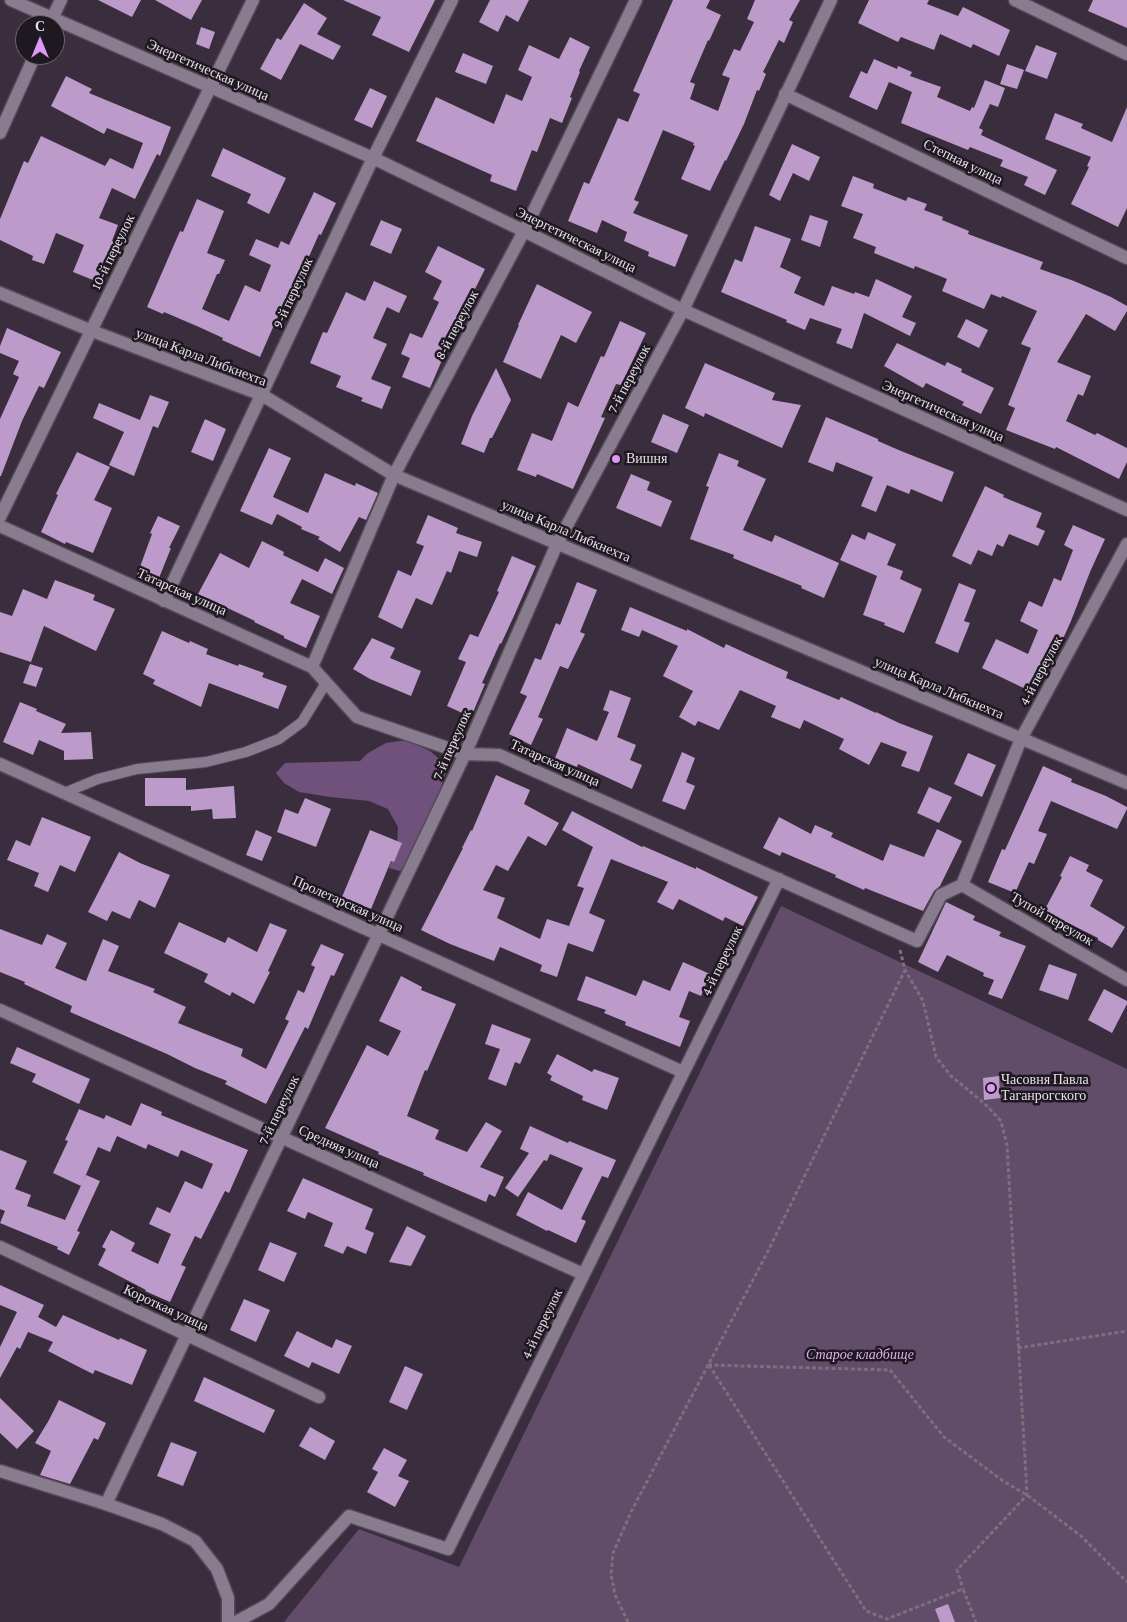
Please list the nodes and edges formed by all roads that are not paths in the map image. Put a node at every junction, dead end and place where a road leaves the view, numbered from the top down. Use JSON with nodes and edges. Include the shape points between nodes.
{"nodes":[{"id":1,"x":11,"y":0,"type":"edge"},
{"id":2,"x":61,"y":0,"type":"edge"},
{"id":3,"x":253,"y":0,"type":"edge"},
{"id":4,"x":452,"y":0,"type":"edge"},
{"id":5,"x":636,"y":0,"type":"edge"},
{"id":6,"x":831,"y":0,"type":"edge"},
{"id":7,"x":1015,"y":0,"type":"edge"},
{"id":8,"x":39,"y":15,"type":"edge"},
{"id":9,"x":53,"y":15,"type":"edge"},
{"id":10,"x":65,"y":27,"type":"edge"},
{"id":11,"x":1127,"y":54,"type":"edge"},
{"id":12,"x":31,"y":65,"type":"edge"},
{"id":13,"x":209,"y":87,"type":"junction"},
{"id":14,"x":786,"y":94,"type":"junction"},
{"id":15,"x":0,"y":133,"type":"edge"},
{"id":16,"x":373,"y":158,"type":"junction"},
{"id":17,"x":524,"y":230,"type":"junction"},
{"id":18,"x":1127,"y":258,"type":"edge"},
{"id":19,"x":0,"y":292,"type":"edge"},
{"id":20,"x":683,"y":310,"type":"junction"},
{"id":21,"x":92,"y":331,"type":"junction"},
{"id":22,"x":262,"y":396,"type":"junction"},
{"id":23,"x":394,"y":475,"type":"junction"},
{"id":24,"x":1127,"y":510,"type":"edge"},
{"id":25,"x":0,"y":517,"type":"edge"},
{"id":26,"x":0,"y":526,"type":"edge"},
{"id":27,"x":558,"y":544,"type":"junction"},
{"id":28,"x":1127,"y":544,"type":"edge"},
{"id":29,"x":164,"y":601,"type":"junction"},
{"id":30,"x":312,"y":667,"type":"junction"},
{"id":31,"x":326,"y":683,"type":"junction"},
{"id":32,"x":1021,"y":739,"type":"junction"},
{"id":33,"x":465,"y":754,"type":"junction"},
{"id":34,"x":0,"y":764,"type":"edge"},
{"id":35,"x":1127,"y":784,"type":"edge"},
{"id":36,"x":64,"y":793,"type":"junction"},
{"id":37,"x":780,"y":879,"type":"junction"},
{"id":38,"x":962,"y":885,"type":"junction"},
{"id":39,"x":380,"y":935,"type":"junction"},
{"id":40,"x":1127,"y":980,"type":"edge"},
{"id":41,"x":0,"y":1010,"type":"edge"},
{"id":42,"x":683,"y":1072,"type":"junction"},
{"id":43,"x":282,"y":1138,"type":"junction"},
{"id":44,"x":0,"y":1247,"type":"edge"},
{"id":45,"x":584,"y":1274,"type":"junction"},
{"id":46,"x":187,"y":1335,"type":"junction"},
{"id":47,"x":320,"y":1397,"type":"dead end"},
{"id":48,"x":0,"y":1471,"type":"edge"},
{"id":49,"x":106,"y":1504,"type":"junction"},
{"id":50,"x":228,"y":1622,"type":"edge"},
{"id":51,"x":236,"y":1622,"type":"edge"}],
"edges":[{"from":1,"to":8,"type":"street","name":"Энергетическая улица"},
{"from":2,"to":9,"type":"street"},
{"from":3,"to":13,"type":"street","name":"10-й переулок"},
{"from":4,"to":16,"type":"street","name":"9-й переулок"},
{"from":5,"to":17,"type":"street","name":"8-й переулок"},
{"from":6,"to":14,"type":"street","name":"7-й переулок"},
{"from":7,"to":11,"type":"street"},
{"from":10,"to":13,"type":"street","name":"Энергетическая улица"},
{"from":12,"to":15,"type":"street"},
{"from":13,"to":16,"type":"street","name":"Энергетическая улица"},
{"from":13,"to":21,"type":"street","name":"10-й переулок"},
{"from":14,"to":18,"type":"street","name":"Степная улица"},
{"from":14,"to":20,"type":"street","name":"7-й переулок"},
{"from":16,"to":17,"type":"street","name":"Энергетическая улица"},
{"from":16,"to":22,"type":"street","name":"9-й переулок"},
{"from":17,"to":20,"type":"street","name":"Энергетическая улица"},
{"from":17,"to":23,"type":"street","name":"8-й переулок"},
{"from":19,"to":21,"type":"street","name":"улица Карла Либкнехта"},
{"from":20,"to":24,"type":"street","name":"Энергетическая улица"},
{"from":20,"to":27,"type":"street","name":"7-й переулок"},
{"from":21,"to":22,"type":"street","name":"улица Карла Либкнехта"},
{"from":21,"to":25,"type":"street","name":"10-й переулок"},
{"from":22,"to":23,"type":"street","name":"улица Карла Либкнехта"},
{"from":22,"to":29,"type":"street","name":"9-й переулок"},
{"from":23,"to":27,"type":"street","name":"улица Карла Либкнехта"},
{"from":23,"to":30,"type":"street","name":"8-й переулок"},
{"from":26,"to":29,"type":"street","name":"Татарская улица"},
{"from":27,"to":32,"type":"street","name":"улица Карла Либкнехта"},
{"from":27,"to":33,"type":"street","name":"7-й переулок"},
{"from":28,"to":32,"type":"street","name":"4-й переулок"},
{"from":29,"to":30,"type":"street","name":"Татарская улица"},
{"from":30,"to":31,"type":"street","name":"Татарская улица"},
{"from":31,"to":33,"type":"street","name":"Татарская улица","via":[[357,717]]},
{"from":31,"to":36,"type":"lane","via":[[302,722],[279,739],[206,762],[137,769],[98,779]]},
{"from":32,"to":35,"type":"street","name":"улица Карла Либкнехта"},
{"from":32,"to":38,"type":"street","name":"4-й переулок"},
{"from":33,"to":37,"type":"street","name":"Татарская улица","via":[[499,755]]},
{"from":33,"to":39,"type":"street","name":"7-й переулок"},
{"from":34,"to":36,"type":"street","name":"Пролетарская улица"},
{"from":36,"to":39,"type":"street","name":"Пролетарская улица"},
{"from":37,"to":38,"type":"street","name":"Татарская улица","via":[[917,941],[941,895]]},
{"from":37,"to":42,"type":"street","name":"4-й переулок"},
{"from":38,"to":40,"type":"street","name":"Тупой переулок"},
{"from":39,"to":42,"type":"street","name":"Пролетарская улица"},
{"from":39,"to":43,"type":"street","name":"7-й переулок"},
{"from":41,"to":43,"type":"street","name":"Средняя улица"},
{"from":42,"to":45,"type":"street","name":"4-й переулок"},
{"from":43,"to":45,"type":"street","name":"Средняя улица"},
{"from":43,"to":46,"type":"street","name":"7-й переулок"},
{"from":44,"to":46,"type":"street","name":"Короткая улица"},
{"from":45,"to":51,"type":"street","name":"4-й переулок","via":[[448,1549],[349,1516],[268,1604]]},
{"from":46,"to":47,"type":"street","name":"Короткая улица"},
{"from":46,"to":49,"type":"street","name":"7-й переулок"},
{"from":48,"to":49,"type":"street"},
{"from":49,"to":50,"type":"street","via":[[162,1524],[195,1541],[217,1569],[228,1598]]}]}
